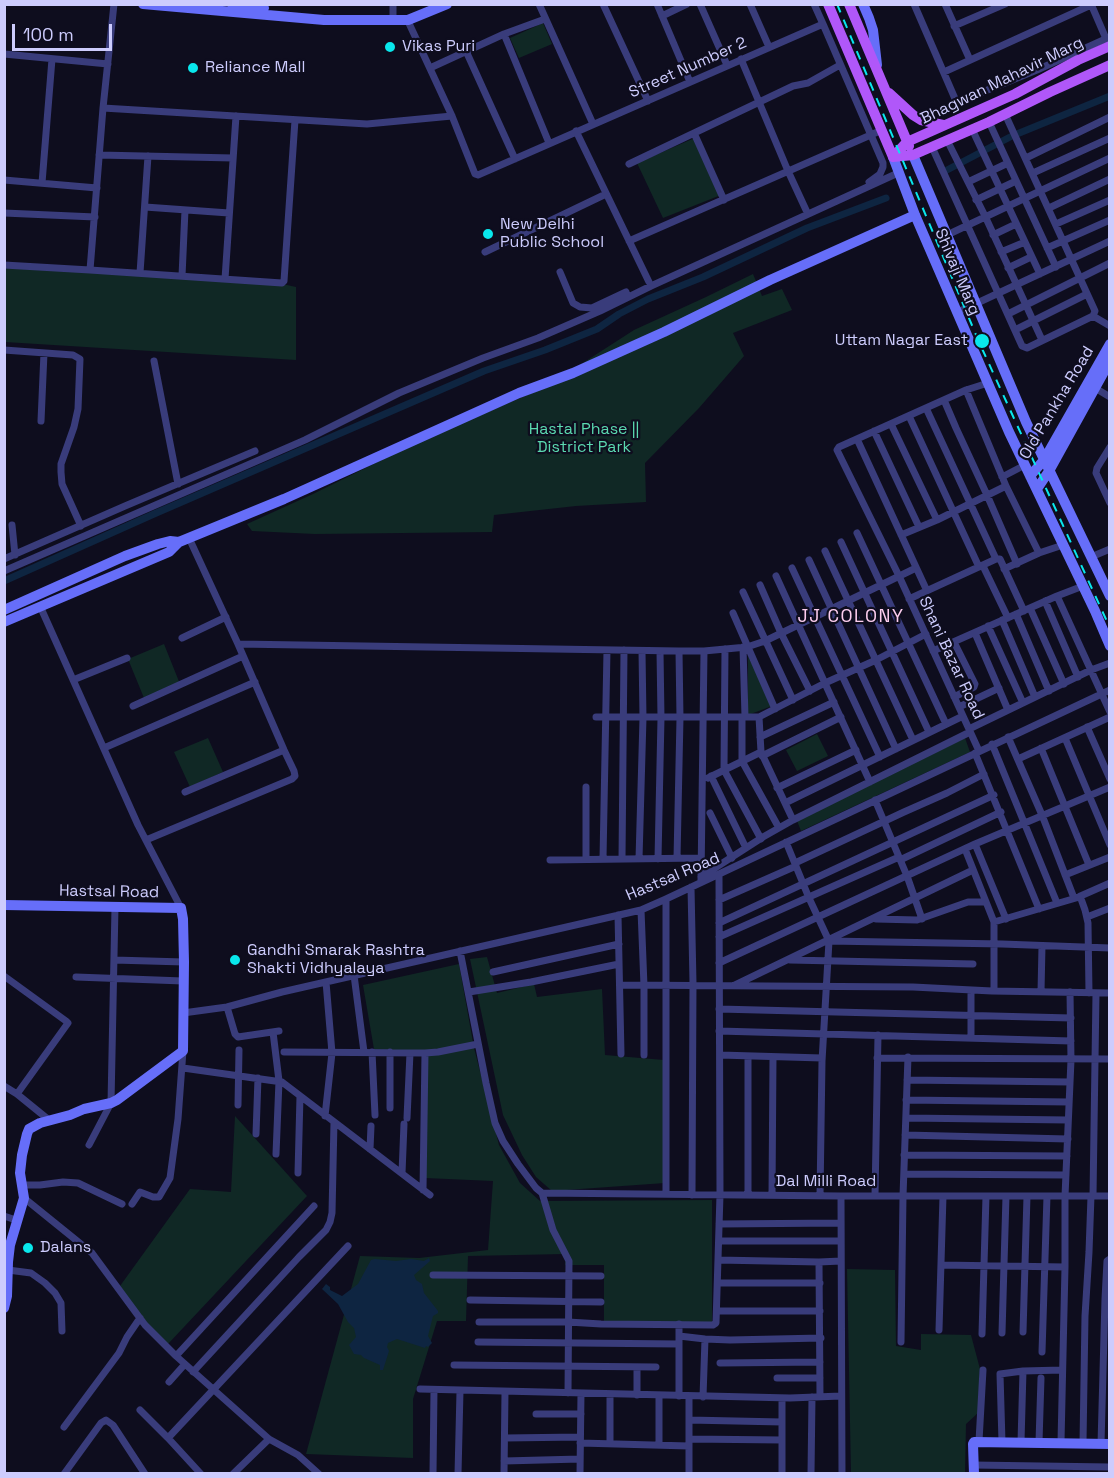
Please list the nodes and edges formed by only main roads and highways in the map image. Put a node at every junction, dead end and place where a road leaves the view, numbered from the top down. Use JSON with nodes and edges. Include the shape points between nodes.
{"nodes":[{"id":1,"x":828,"y":4,"type":"edge"},
{"id":2,"x":849,"y":4,"type":"edge"},
{"id":3,"x":1108,"y":42,"type":"edge"},
{"id":4,"x":1110,"y":65,"type":"edge"},
{"id":5,"x":886,"y":91,"type":"junction"},
{"id":6,"x":945,"y":125,"type":"junction"},
{"id":7,"x":907,"y":142,"type":"junction"},
{"id":8,"x":913,"y":155,"type":"junction"},
{"id":9,"x":893,"y":157,"type":"junction"}],
"edges":[{"from":1,"to":9,"type":"main road","name":"Shivaji Marg"},
{"from":2,"to":5,"type":"main road","name":"Shivaji Marg"},
{"from":3,"to":6,"type":"main road","name":"Bhagwan Mahavir Marg","via":[[1015,94]]},
{"from":4,"to":8,"type":"main road","name":"Bhagwan Mahavir Marg"},
{"from":5,"to":6,"type":"main road","via":[[921,120]]},
{"from":5,"to":7,"type":"main road","name":"Shivaji Marg"},
{"from":6,"to":7,"type":"main road","name":"Bhagwan Mahavir Marg"},
{"from":7,"to":8,"type":"main road","name":"Shivaji Marg"},
{"from":7,"to":9,"type":"main road"},
{"from":8,"to":9,"type":"main road","name":"Bhagwan Mahavir Marg"}]}
